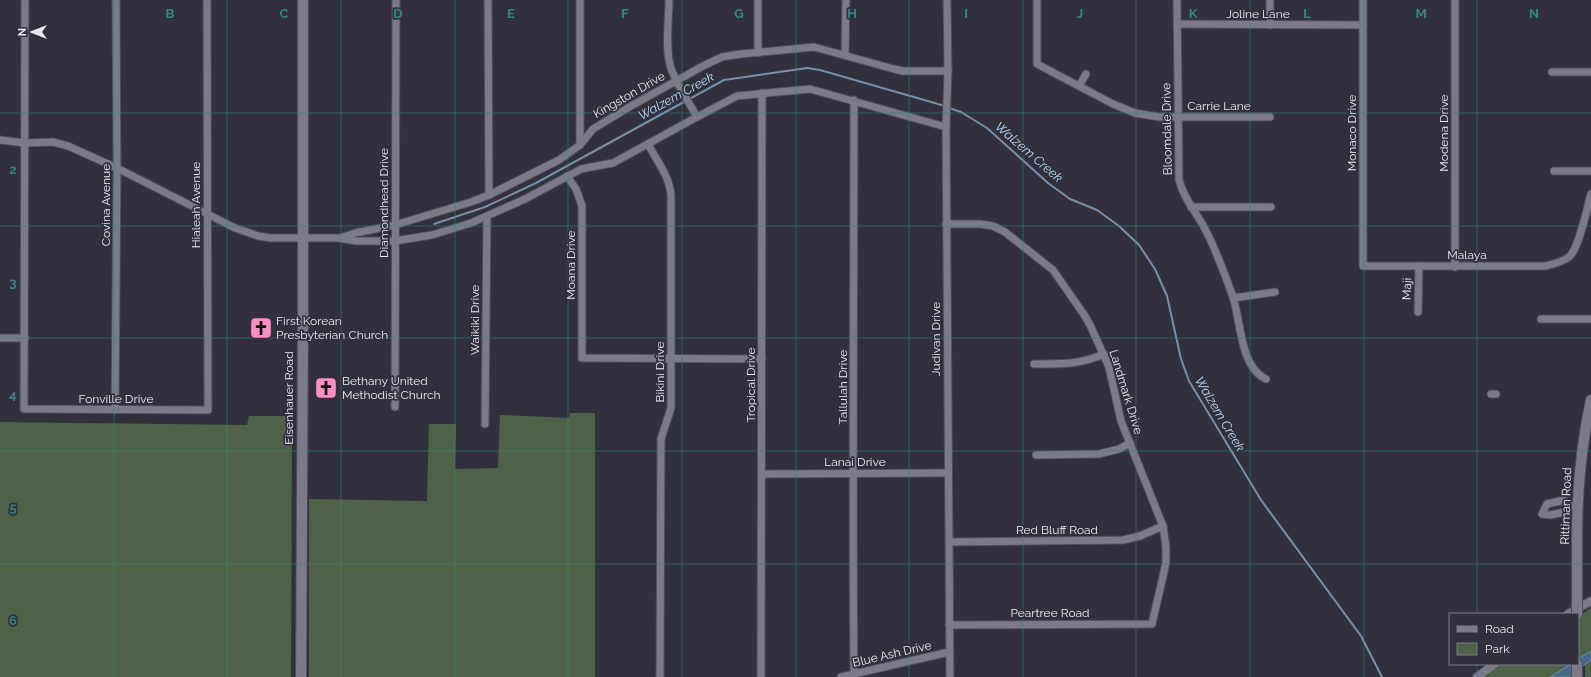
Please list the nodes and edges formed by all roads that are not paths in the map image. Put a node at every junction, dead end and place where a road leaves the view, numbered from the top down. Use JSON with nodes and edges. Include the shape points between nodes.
{"nodes":[{"id":1,"x":25,"y":0,"type":"edge"},
{"id":2,"x":116,"y":0,"type":"edge"},
{"id":3,"x":207,"y":0,"type":"edge"},
{"id":4,"x":303,"y":0,"type":"edge"},
{"id":5,"x":396,"y":0,"type":"edge"},
{"id":6,"x":488,"y":0,"type":"edge"},
{"id":7,"x":580,"y":0,"type":"edge"},
{"id":8,"x":669,"y":0,"type":"edge"},
{"id":9,"x":758,"y":0,"type":"edge"},
{"id":10,"x":846,"y":0,"type":"edge"},
{"id":11,"x":948,"y":0,"type":"edge"},
{"id":12,"x":1037,"y":0,"type":"edge"},
{"id":13,"x":1177,"y":0,"type":"edge"},
{"id":14,"x":1270,"y":0,"type":"edge"},
{"id":15,"x":1363,"y":0,"type":"edge"},
{"id":16,"x":1455,"y":0,"type":"edge"},
{"id":17,"x":1177,"y":24,"type":"junction"},
{"id":18,"x":1270,"y":24,"type":"junction"},
{"id":19,"x":1363,"y":25,"type":"junction"},
{"id":20,"x":758,"y":53,"type":"junction"},
{"id":21,"x":845,"y":55,"type":"junction"},
{"id":22,"x":948,"y":71,"type":"junction"},
{"id":23,"x":1552,"y":72,"type":"dead end"},
{"id":24,"x":1591,"y":72,"type":"edge"},
{"id":25,"x":1086,"y":74,"type":"dead end"},
{"id":26,"x":676,"y":80,"type":"junction"},
{"id":27,"x":1079,"y":86,"type":"junction"},
{"id":28,"x":762,"y":93,"type":"junction"},
{"id":29,"x":854,"y":100,"type":"junction"},
{"id":30,"x":696,"y":117,"type":"junction"},
{"id":31,"x":1178,"y":117,"type":"junction"},
{"id":32,"x":1270,"y":117,"type":"dead end"},
{"id":33,"x":946,"y":127,"type":"junction"},
{"id":34,"x":0,"y":140,"type":"edge"},
{"id":35,"x":25,"y":143,"type":"junction"},
{"id":36,"x":648,"y":144,"type":"junction"},
{"id":37,"x":580,"y":145,"type":"junction"},
{"id":38,"x":117,"y":168,"type":"junction"},
{"id":39,"x":1554,"y":171,"type":"dead end"},
{"id":40,"x":1591,"y":171,"type":"edge"},
{"id":41,"x":567,"y":176,"type":"junction"},
{"id":42,"x":1591,"y":194,"type":"edge"},
{"id":43,"x":489,"y":195,"type":"junction"},
{"id":44,"x":1191,"y":207,"type":"junction"},
{"id":45,"x":1271,"y":207,"type":"dead end"},
{"id":46,"x":207,"y":214,"type":"junction"},
{"id":47,"x":487,"y":217,"type":"junction"},
{"id":48,"x":946,"y":224,"type":"junction"},
{"id":49,"x":395,"y":225,"type":"junction"},
{"id":50,"x":338,"y":238,"type":"junction"},
{"id":51,"x":302,"y":239,"type":"junction"},
{"id":52,"x":395,"y":241,"type":"junction"},
{"id":53,"x":1363,"y":266,"type":"joint"},
{"id":54,"x":1419,"y":266,"type":"junction"},
{"id":55,"x":1455,"y":267,"type":"junction"},
{"id":56,"x":1275,"y":292,"type":"dead end"},
{"id":57,"x":1233,"y":298,"type":"junction"},
{"id":58,"x":1418,"y":312,"type":"dead end"},
{"id":59,"x":1541,"y":319,"type":"dead end"},
{"id":60,"x":1591,"y":319,"type":"edge"},
{"id":61,"x":0,"y":338,"type":"edge"},
{"id":62,"x":25,"y":338,"type":"junction"},
{"id":63,"x":1104,"y":354,"type":"junction"},
{"id":64,"x":672,"y":358,"type":"junction"},
{"id":65,"x":762,"y":359,"type":"junction"},
{"id":66,"x":1034,"y":364,"type":"dead end"},
{"id":67,"x":1266,"y":379,"type":"dead end"},
{"id":68,"x":1591,"y":400,"type":"edge"},
{"id":69,"x":395,"y":407,"type":"dead end"},
{"id":70,"x":115,"y":410,"type":"junction"},
{"id":71,"x":208,"y":410,"type":"joint"},
{"id":72,"x":485,"y":424,"type":"dead end"},
{"id":73,"x":1130,"y":443,"type":"junction"},
{"id":74,"x":1036,"y":454,"type":"dead end"},
{"id":75,"x":854,"y":473,"type":"junction"},
{"id":76,"x":948,"y":473,"type":"junction"},
{"id":77,"x":762,"y":474,"type":"junction"},
{"id":78,"x":1163,"y":526,"type":"junction"},
{"id":79,"x":949,"y":542,"type":"junction"},
{"id":80,"x":1591,"y":601,"type":"edge"},
{"id":81,"x":1570,"y":613,"type":"edge"},
{"id":82,"x":1577,"y":613,"type":"edge"},
{"id":83,"x":1152,"y":624,"type":"joint"},
{"id":84,"x":949,"y":625,"type":"junction"},
{"id":85,"x":949,"y":652,"type":"junction"},
{"id":86,"x":1494,"y":665,"type":"edge"},
{"id":87,"x":1577,"y":665,"type":"edge"},
{"id":88,"x":854,"y":674,"type":"junction"},
{"id":89,"x":301,"y":677,"type":"edge"},
{"id":90,"x":660,"y":677,"type":"edge"},
{"id":91,"x":761,"y":677,"type":"edge"},
{"id":92,"x":841,"y":677,"type":"edge"},
{"id":93,"x":950,"y":677,"type":"edge"},
{"id":94,"x":1477,"y":677,"type":"edge"},
{"id":95,"x":1577,"y":677,"type":"edge"}],
"edges":[{"from":1,"to":35,"type":"street"},
{"from":2,"to":38,"type":"street","name":"Covina Avenue"},
{"from":3,"to":46,"type":"street","name":"Hialeah Avenue"},
{"from":4,"to":51,"type":"main road","name":"Eisenhauer Road"},
{"from":5,"to":49,"type":"street","name":"Diamondhead Drive"},
{"from":6,"to":43,"type":"street"},
{"from":7,"to":37,"type":"street"},
{"from":8,"to":26,"type":"street","via":[[668,54]]},
{"from":9,"to":20,"type":"street"},
{"from":10,"to":21,"type":"street"},
{"from":11,"to":22,"type":"street","name":"Judivan Drive"},
{"from":12,"to":27,"type":"street","name":"Carrie Lane","via":[[1037,64]]},
{"from":13,"to":17,"type":"street","name":"Bloomdale Drive"},
{"from":14,"to":18,"type":"street"},
{"from":15,"to":19,"type":"street","name":"Monaco Drive"},
{"from":16,"to":55,"type":"street","name":"Modena Drive"},
{"from":17,"to":18,"type":"street","name":"Joline Lane"},
{"from":17,"to":31,"type":"street","name":"Bloomdale Drive"},
{"from":18,"to":19,"type":"street","name":"Joline Lane"},
{"from":19,"to":53,"type":"street","name":"Monaco Drive"},
{"from":20,"to":21,"type":"street","name":"Kingston Drive","via":[[809,47]]},
{"from":20,"to":26,"type":"street","name":"Kingston Drive","via":[[722,57]]},
{"from":21,"to":22,"type":"street","name":"Kingston Drive","via":[[903,71]]},
{"from":22,"to":33,"type":"street","name":"Judivan Drive"},
{"from":23,"to":24,"type":"street"},
{"from":25,"to":27,"type":"street"},
{"from":26,"to":30,"type":"street"},
{"from":26,"to":37,"type":"street","name":"Kingston Drive","via":[[592,129]]},
{"from":27,"to":31,"type":"street","name":"Carrie Lane","via":[[1135,113]]},
{"from":28,"to":29,"type":"street","name":"Kingston Drive","via":[[810,89]]},
{"from":28,"to":30,"type":"street","name":"Kingston Drive","via":[[737,96]]},
{"from":28,"to":65,"type":"street","name":"Tropical Drive"},
{"from":29,"to":33,"type":"street","name":"Kingston Drive"},
{"from":29,"to":75,"type":"street","name":"Tallulah Drive"},
{"from":30,"to":36,"type":"street","name":"Kingston Drive"},
{"from":31,"to":32,"type":"street","name":"Carrie Lane"},
{"from":31,"to":44,"type":"street","name":"Bloomdale Drive","via":[[1179,180]]},
{"from":33,"to":48,"type":"street","name":"Judivan Drive"},
{"from":34,"to":35,"type":"street","name":"Kingston Drive"},
{"from":35,"to":38,"type":"street","name":"Kingston Drive","via":[[53,142],[68,146]]},
{"from":35,"to":62,"type":"street"},
{"from":36,"to":41,"type":"street","name":"Kingston Drive","via":[[614,163],[581,169]]},
{"from":36,"to":64,"type":"street","name":"Bikini Drive","via":[[670,186]]},
{"from":37,"to":43,"type":"street","name":"Kingston Drive","via":[[559,160]]},
{"from":38,"to":46,"type":"street","name":"Kingston Drive"},
{"from":38,"to":70,"type":"street","name":"Covina Avenue"},
{"from":39,"to":40,"type":"street"},
{"from":41,"to":47,"type":"street","name":"Kingston Drive"},
{"from":41,"to":64,"type":"street","name":"Moana Drive","via":[[576,189],[582,206],[582,358]]},
{"from":42,"to":55,"type":"street","name":"Malaya","via":[[1576,249],[1569,257],[1556,264]]},
{"from":43,"to":49,"type":"street","name":"Kingston Drive"},
{"from":44,"to":45,"type":"street"},
{"from":44,"to":57,"type":"street","name":"Bloomdale Drive","via":[[1206,232]]},
{"from":46,"to":51,"type":"street","name":"Kingston Drive","via":[[258,236]]},
{"from":46,"to":71,"type":"street","name":"Hialeah Avenue"},
{"from":47,"to":52,"type":"street","name":"Kingston Drive","via":[[432,235]]},
{"from":47,"to":72,"type":"street","name":"Waikiki Drive"},
{"from":48,"to":63,"type":"street","name":"Landmark Drive","via":[[980,224],[999,229],[1049,266],[1085,316]]},
{"from":48,"to":76,"type":"street","name":"Judivan Drive"},
{"from":49,"to":50,"type":"street","name":"Kingston Drive"},
{"from":49,"to":52,"type":"street","name":"Diamondhead Drive"},
{"from":50,"to":51,"type":"street","name":"Kingston Drive"},
{"from":50,"to":52,"type":"street","name":"Kingston Drive","via":[[356,241]]},
{"from":51,"to":89,"type":"main road","name":"Eisenhauer Road"},
{"from":52,"to":69,"type":"street","name":"Diamondhead Drive"},
{"from":53,"to":54,"type":"street","name":"Malaya"},
{"from":54,"to":55,"type":"street","name":"Malaya"},
{"from":54,"to":58,"type":"street","name":"Maji"},
{"from":56,"to":57,"type":"street"},
{"from":57,"to":67,"type":"street","name":"Bloomdale Drive","via":[[1248,360],[1260,376]]},
{"from":59,"to":60,"type":"street"},
{"from":61,"to":62,"type":"street"},
{"from":62,"to":70,"type":"street","name":"Fonville Drive","via":[[24,410]]},
{"from":63,"to":66,"type":"street","via":[[1075,363]]},
{"from":63,"to":73,"type":"street","name":"Landmark Drive","via":[[1118,410]]},
{"from":64,"to":65,"type":"street"},
{"from":64,"to":90,"type":"street","name":"Bikini Drive","via":[[671,408],[661,439]]},
{"from":65,"to":77,"type":"street","name":"Tropical Drive"},
{"from":68,"to":82,"type":"main road","name":"Rittiman Road","bridge":true,"via":[[1574,505],[1577,538]]},
{"from":70,"to":71,"type":"street","name":"Fonville Drive"},
{"from":73,"to":74,"type":"street","via":[[1119,450],[1099,454]]},
{"from":73,"to":78,"type":"street","name":"Landmark Drive"},
{"from":75,"to":76,"type":"street","name":"Lanai Drive"},
{"from":75,"to":77,"type":"street","name":"Lanai Drive"},
{"from":75,"to":88,"type":"street","name":"Tallulah Drive"},
{"from":76,"to":79,"type":"street","name":"Judivan Drive"},
{"from":77,"to":91,"type":"street","name":"Tropical Drive"},
{"from":78,"to":79,"type":"street","name":"Red Bluff Road","via":[[1140,536],[1122,540]]},
{"from":78,"to":83,"type":"street","name":"Landmark Drive","via":[[1166,563]]},
{"from":79,"to":84,"type":"street","name":"Judivan Drive"},
{"from":80,"to":81,"type":"street"},
{"from":83,"to":84,"type":"street","name":"Peartree Road"},
{"from":84,"to":85,"type":"street","name":"Judivan Drive"},
{"from":85,"to":88,"type":"street","name":"Blue Ash Drive"},
{"from":85,"to":93,"type":"street","name":"Judivan Drive"},
{"from":86,"to":94,"type":"street"},
{"from":87,"to":95,"type":"main road"},
{"from":88,"to":92,"type":"street","name":"Blue Ash Drive"}]}
